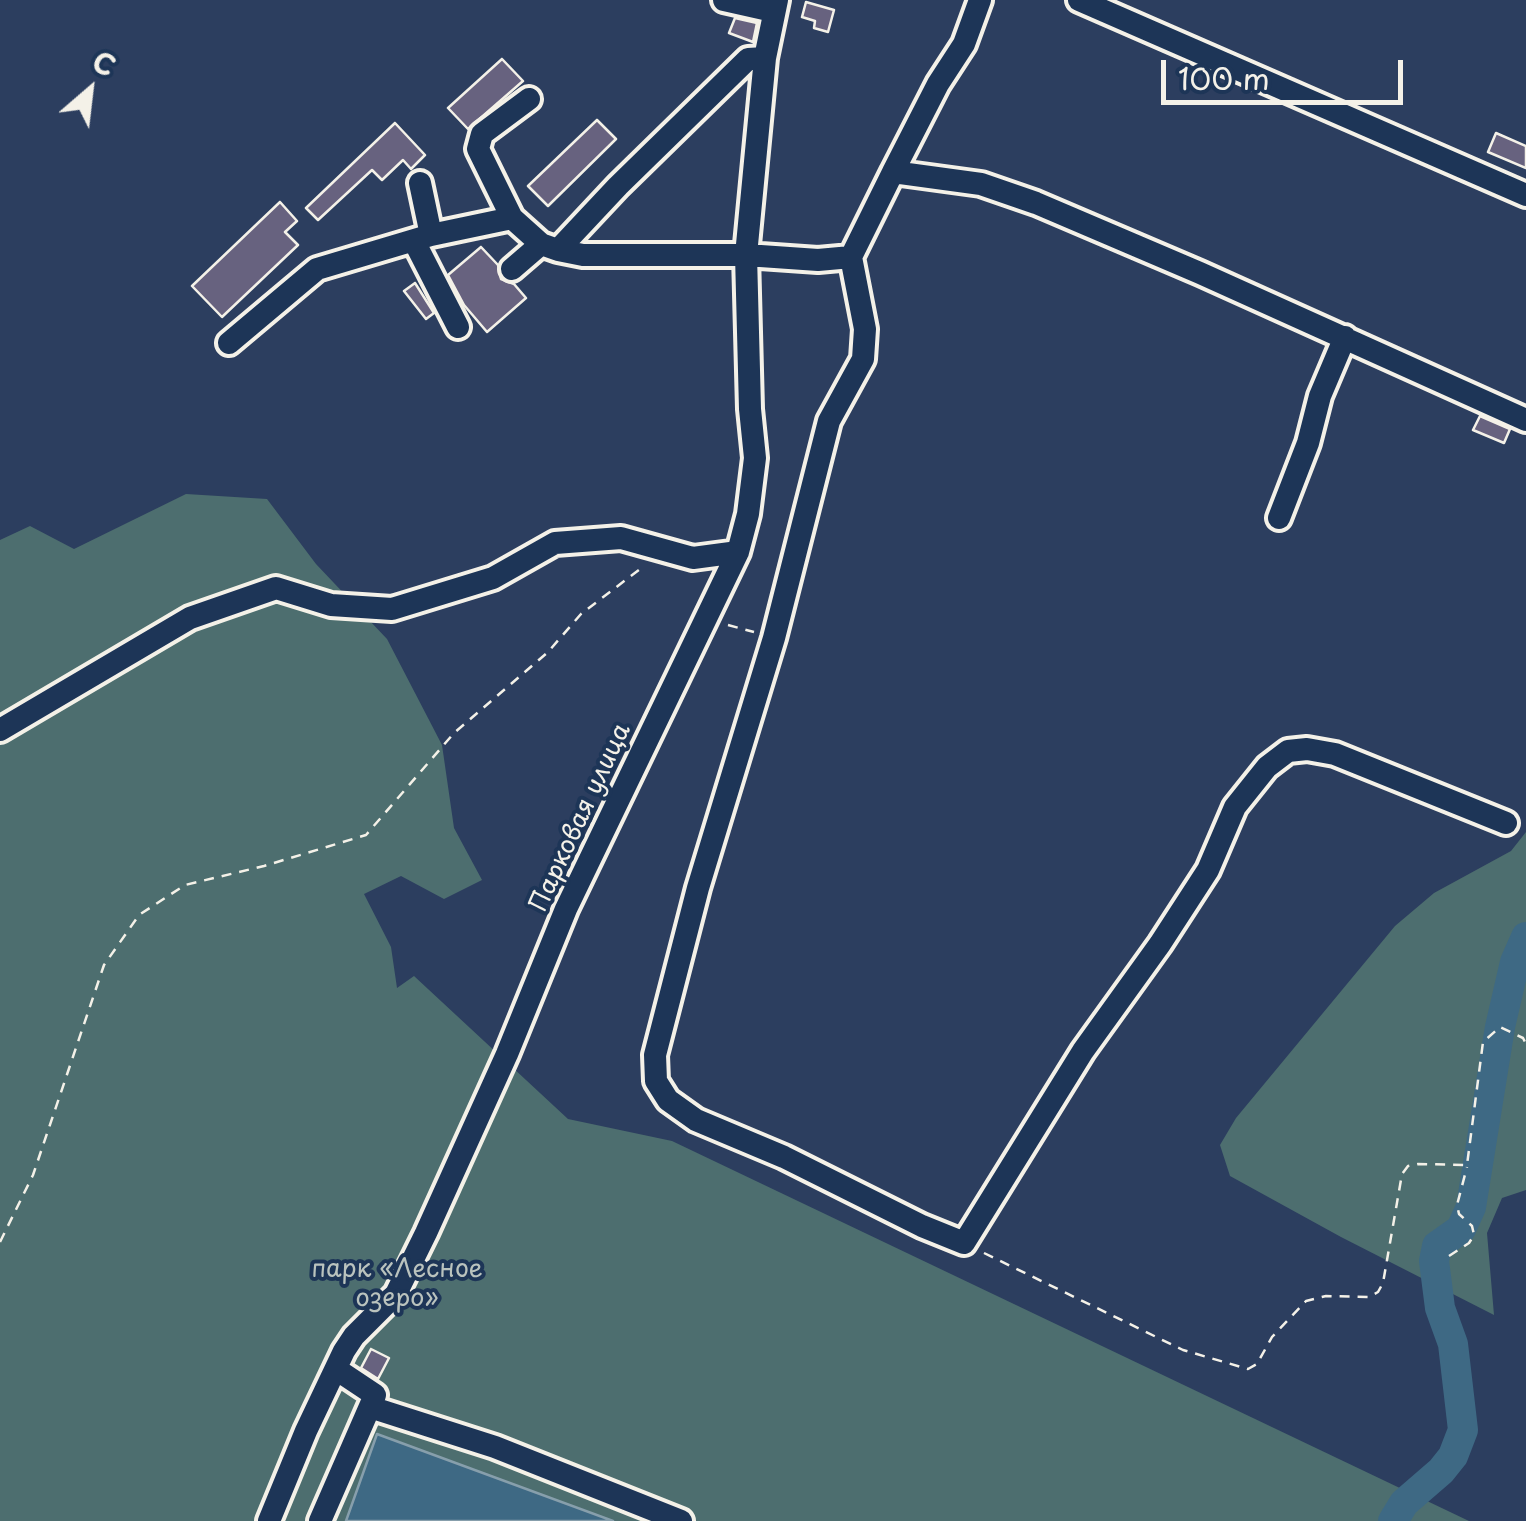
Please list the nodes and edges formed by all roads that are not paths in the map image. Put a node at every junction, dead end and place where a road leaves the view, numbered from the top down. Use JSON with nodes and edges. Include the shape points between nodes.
{"nodes":[{"id":1,"x":724,"y":0,"type":"edge"},
{"id":2,"x":980,"y":0,"type":"edge"},
{"id":3,"x":1079,"y":0,"type":"edge"},
{"id":4,"x":775,"y":6,"type":"edge"},
{"id":5,"x":765,"y":58,"type":"junction"},
{"id":6,"x":529,"y":99,"type":"dead end"},
{"id":7,"x":893,"y":172,"type":"junction"},
{"id":8,"x":420,"y":184,"type":"dead end"},
{"id":9,"x":1526,"y":195,"type":"edge"},
{"id":10,"x":512,"y":218,"type":"junction"},
{"id":11,"x":423,"y":238,"type":"junction"},
{"id":12,"x":550,"y":247,"type":"junction"},
{"id":13,"x":746,"y":256,"type":"junction"},
{"id":14,"x":852,"y":257,"type":"junction"},
{"id":15,"x":512,"y":269,"type":"dead end"},
{"id":16,"x":458,"y":327,"type":"dead end"},
{"id":17,"x":1345,"y":337,"type":"junction"},
{"id":18,"x":229,"y":344,"type":"dead end"},
{"id":19,"x":1526,"y":420,"type":"edge"},
{"id":20,"x":1279,"y":518,"type":"dead end"},
{"id":21,"x":738,"y":552,"type":"junction"},
{"id":22,"x":0,"y":730,"type":"edge"},
{"id":23,"x":1506,"y":823,"type":"dead end"},
{"id":24,"x":336,"y":1368,"type":"junction"},
{"id":25,"x":370,"y":1407,"type":"junction"},
{"id":26,"x":269,"y":1521,"type":"edge"},
{"id":27,"x":320,"y":1521,"type":"edge"},
{"id":28,"x":681,"y":1521,"type":"edge"}],
"edges":[{"from":1,"to":4,"type":"street"},
{"from":2,"to":7,"type":"street","via":[[964,44]]},
{"from":3,"to":9,"type":"street"},
{"from":4,"to":5,"type":"street","name":"Парковая улица"},
{"from":5,"to":12,"type":"street","via":[[748,59]]},
{"from":5,"to":13,"type":"street","name":"Парковая улица"},
{"from":6,"to":10,"type":"street","via":[[478,141]]},
{"from":7,"to":14,"type":"street"},
{"from":7,"to":17,"type":"street","via":[[981,184],[1036,204]]},
{"from":8,"to":11,"type":"street"},
{"from":10,"to":11,"type":"street"},
{"from":10,"to":12,"type":"street"},
{"from":11,"to":16,"type":"street"},
{"from":11,"to":18,"type":"street","via":[[317,269]]},
{"from":12,"to":13,"type":"street","via":[[584,255]]},
{"from":12,"to":15,"type":"street"},
{"from":13,"to":14,"type":"street"},
{"from":13,"to":21,"type":"street","name":"Парковая улица","via":[[755,458]]},
{"from":14,"to":23,"type":"street","via":[[865,329],[863,359],[829,420],[774,638],[698,888],[655,1055],[656,1081],[668,1100],[696,1120],[964,1243],[1208,870],[1235,807],[1268,767],[1288,752],[1335,754]]},
{"from":17,"to":19,"type":"street"},
{"from":17,"to":20,"type":"street"},
{"from":21,"to":22,"type":"street","via":[[693,558],[621,538],[555,544],[492,578],[392,609],[331,605],[276,588],[190,618]]},
{"from":21,"to":24,"type":"street","name":"Парковая улица","via":[[566,909],[419,1248],[396,1294],[354,1336]]},
{"from":24,"to":25,"type":"street","via":[[376,1395]]},
{"from":24,"to":26,"type":"street","name":"Парковая улица"},
{"from":25,"to":27,"type":"street"},
{"from":25,"to":28,"type":"street"}]}
